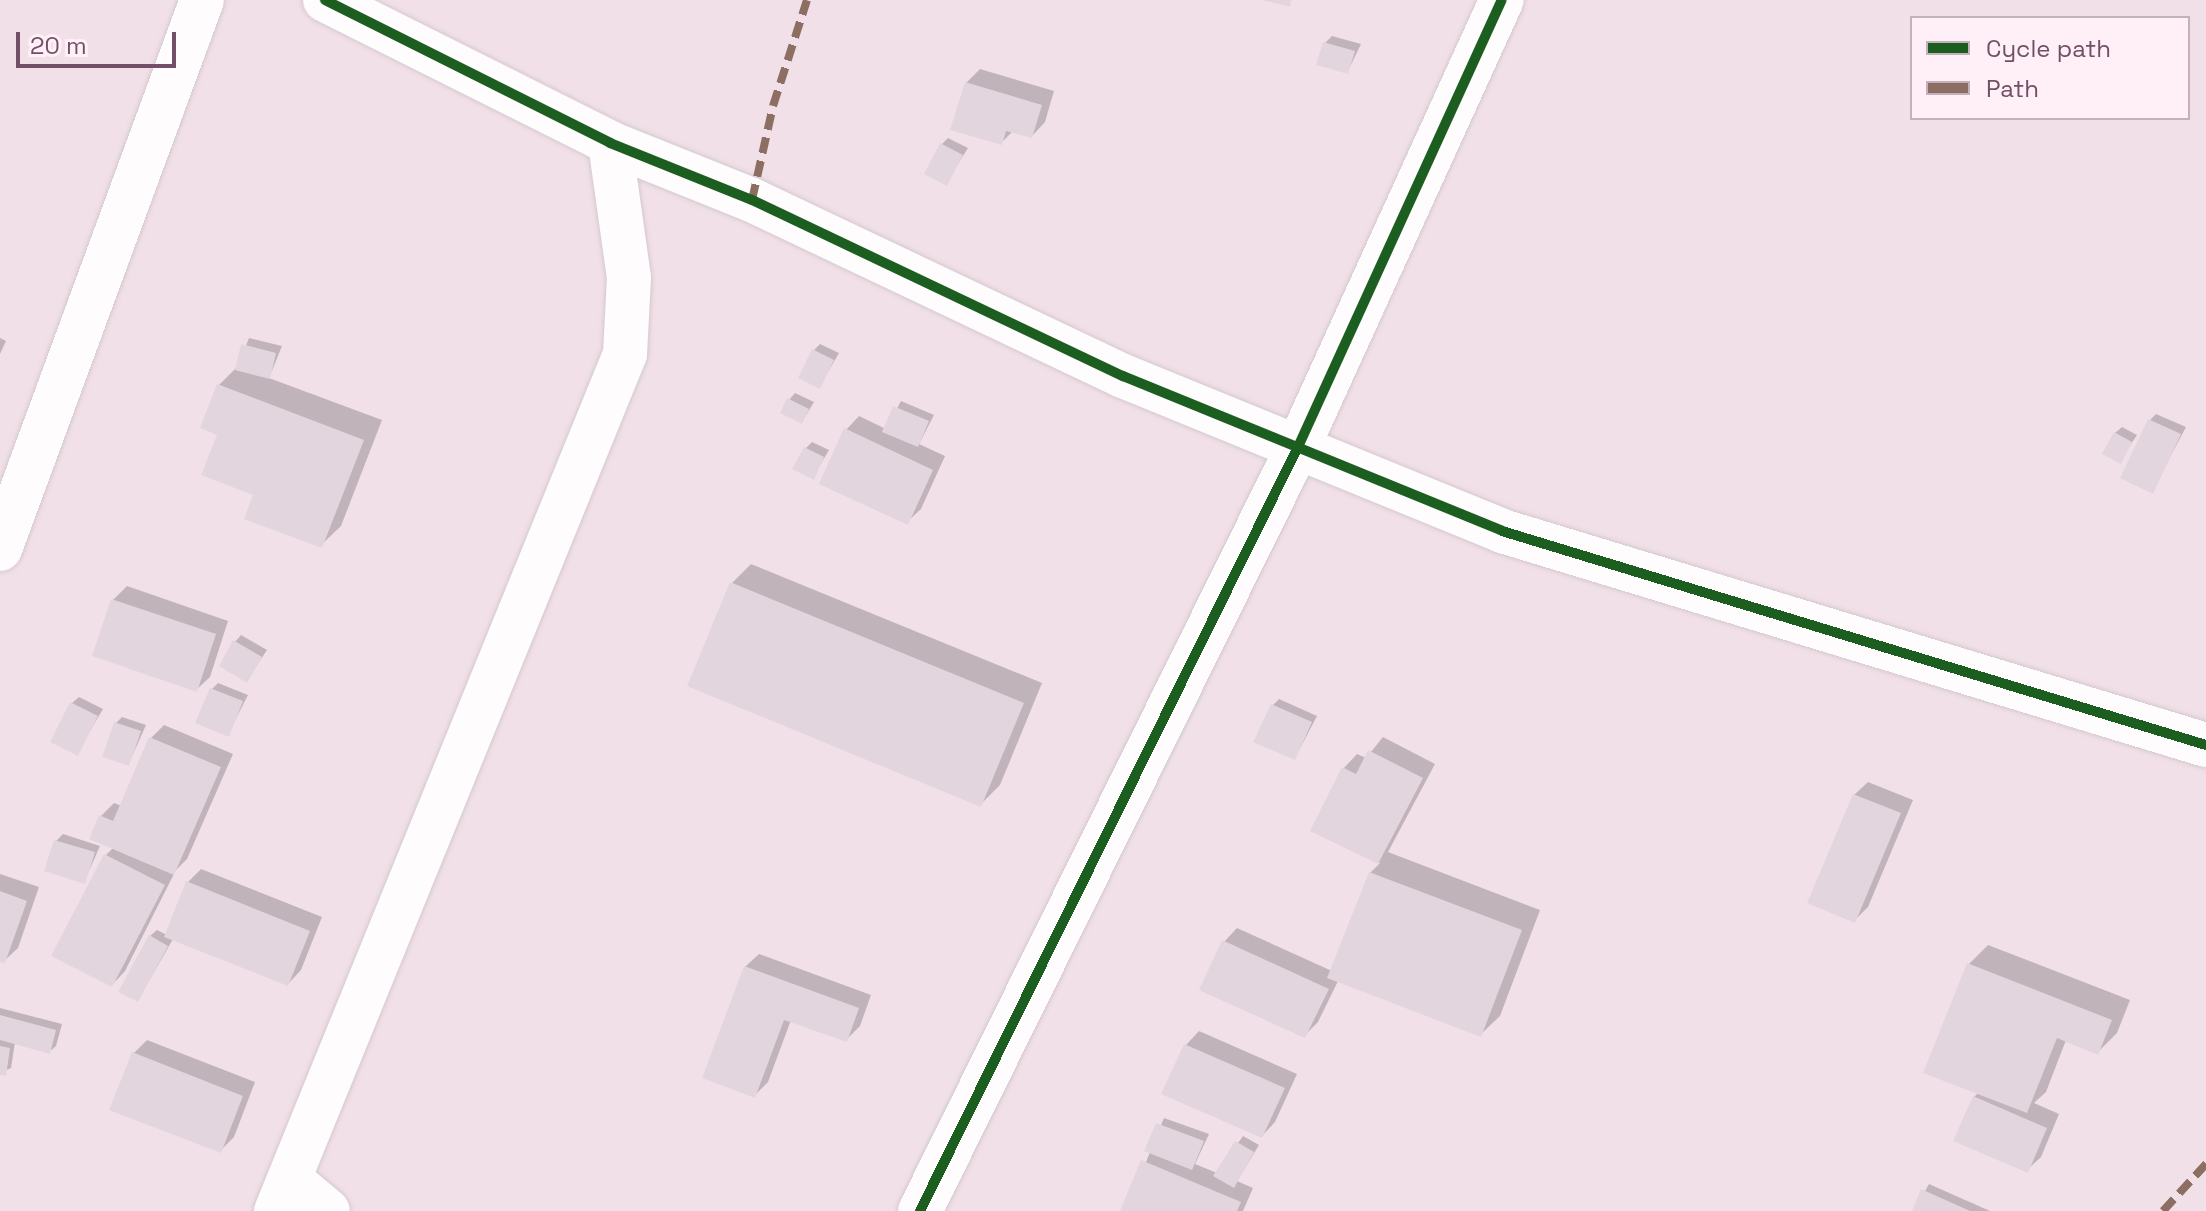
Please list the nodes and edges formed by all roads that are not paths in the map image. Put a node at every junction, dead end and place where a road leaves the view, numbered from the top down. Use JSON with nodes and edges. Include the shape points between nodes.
{"nodes":[{"id":1,"x":202,"y":0,"type":"edge"},
{"id":2,"x":325,"y":0,"type":"edge"},
{"id":3,"x":1502,"y":0,"type":"edge"},
{"id":4,"x":610,"y":143,"type":"junction"},
{"id":5,"x":1298,"y":447,"type":"junction"},
{"id":6,"x":0,"y":549,"type":"edge"},
{"id":7,"x":2206,"y":745,"type":"edge"},
{"id":8,"x":283,"y":1196,"type":"edge"},
{"id":9,"x":328,"y":1211,"type":"edge"},
{"id":10,"x":920,"y":1211,"type":"edge"}],
"edges":[{"from":1,"to":6,"type":"street"},
{"from":2,"to":4,"type":"street"},
{"from":3,"to":5,"type":"street"},
{"from":4,"to":5,"type":"street","via":[[752,200],[1123,376]]},
{"from":4,"to":8,"type":"street","via":[[629,278],[625,354]]},
{"from":5,"to":7,"type":"street","via":[[1502,531]]},
{"from":5,"to":10,"type":"street"},
{"from":8,"to":9,"type":"street"}]}
